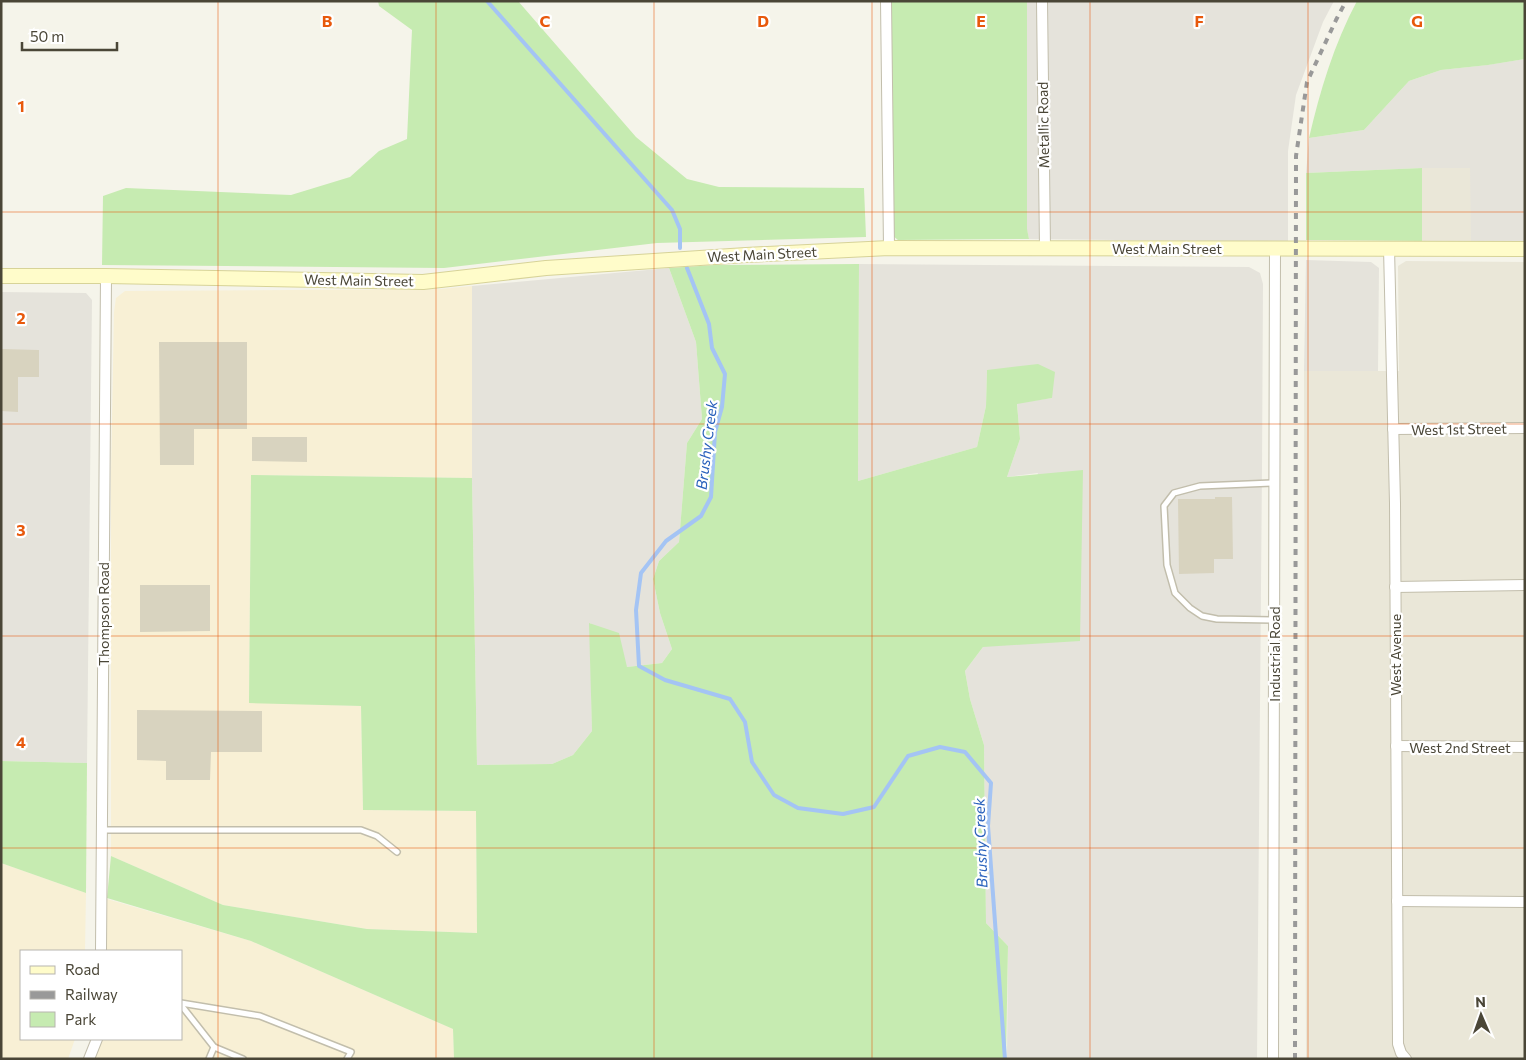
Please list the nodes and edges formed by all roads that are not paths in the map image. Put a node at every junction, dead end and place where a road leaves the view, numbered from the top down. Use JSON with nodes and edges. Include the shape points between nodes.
{"nodes":[{"id":1,"x":886,"y":1,"type":"edge"},
{"id":2,"x":1042,"y":1,"type":"edge"},
{"id":3,"x":889,"y":248,"type":"junction"},
{"id":4,"x":1045,"y":248,"type":"junction"},
{"id":5,"x":1276,"y":248,"type":"junction"},
{"id":6,"x":1389,"y":248,"type":"junction"},
{"id":7,"x":1525,"y":248,"type":"edge"},
{"id":8,"x":1,"y":276,"type":"edge"},
{"id":9,"x":106,"y":276,"type":"junction"},
{"id":10,"x":1525,"y":428,"type":"edge"},
{"id":11,"x":1393,"y":430,"type":"junction"},
{"id":12,"x":1275,"y":483,"type":"junction"},
{"id":13,"x":1525,"y":584,"type":"edge"},
{"id":14,"x":1395,"y":587,"type":"junction"},
{"id":15,"x":1274,"y":620,"type":"junction"},
{"id":16,"x":1396,"y":746,"type":"junction"},
{"id":17,"x":1525,"y":747,"type":"edge"},
{"id":18,"x":102,"y":830,"type":"junction"},
{"id":19,"x":397,"y":852,"type":"dead end"},
{"id":20,"x":1397,"y":901,"type":"junction"},
{"id":21,"x":1525,"y":902,"type":"edge"},
{"id":22,"x":101,"y":950,"type":"edge"},
{"id":23,"x":182,"y":1004,"type":"edge"},
{"id":24,"x":182,"y":1005,"type":"edge"},
{"id":25,"x":97,"y":1040,"type":"edge"},
{"id":26,"x":214,"y":1047,"type":"junction"},
{"id":27,"x":89,"y":1059,"type":"edge"},
{"id":28,"x":209,"y":1059,"type":"edge"},
{"id":29,"x":243,"y":1059,"type":"edge"},
{"id":30,"x":347,"y":1059,"type":"edge"},
{"id":31,"x":1273,"y":1059,"type":"edge"},
{"id":32,"x":1406,"y":1059,"type":"edge"}],
"edges":[{"from":1,"to":3,"type":"street"},
{"from":2,"to":4,"type":"street","name":"Metallic Road"},
{"from":3,"to":4,"type":"main road","name":"West Main Street"},
{"from":3,"to":9,"type":"main road","name":"West Main Street","via":[[746,254],[555,268],[423,282]]},
{"from":4,"to":5,"type":"main road","name":"West Main Street"},
{"from":5,"to":6,"type":"main road","name":"West Main Street"},
{"from":5,"to":12,"type":"street","name":"Industrial Road"},
{"from":6,"to":7,"type":"main road","name":"West Main Street"},
{"from":6,"to":11,"type":"street","name":"West Avenue"},
{"from":8,"to":9,"type":"main road","name":"West Main Street"},
{"from":9,"to":18,"type":"street","name":"Thompson Road"},
{"from":10,"to":11,"type":"street","name":"West 1st Street"},
{"from":11,"to":14,"type":"street","name":"West Avenue"},
{"from":12,"to":15,"type":"street","name":"Industrial Road"},
{"from":12,"to":15,"type":"lane","via":[[1200,486],[1174,493],[1164,506],[1167,565],[1175,593],[1202,616]]},
{"from":13,"to":14,"type":"street"},
{"from":14,"to":16,"type":"street","name":"West Avenue"},
{"from":15,"to":31,"type":"street","name":"Industrial Road"},
{"from":16,"to":17,"type":"street","name":"West 2nd Street"},
{"from":16,"to":20,"type":"street","name":"West Avenue"},
{"from":18,"to":19,"type":"lane","via":[[360,830],[377,836]]},
{"from":18,"to":22,"type":"street","name":"Thompson Road"},
{"from":20,"to":21,"type":"street"},
{"from":20,"to":32,"type":"street","name":"West Avenue","via":[[1398,1044]]},
{"from":23,"to":30,"type":"lane","via":[[260,1016],[352,1052]]},
{"from":24,"to":26,"type":"lane"},
{"from":25,"to":27,"type":"street"},
{"from":26,"to":28,"type":"lane"},
{"from":26,"to":29,"type":"lane"}]}
